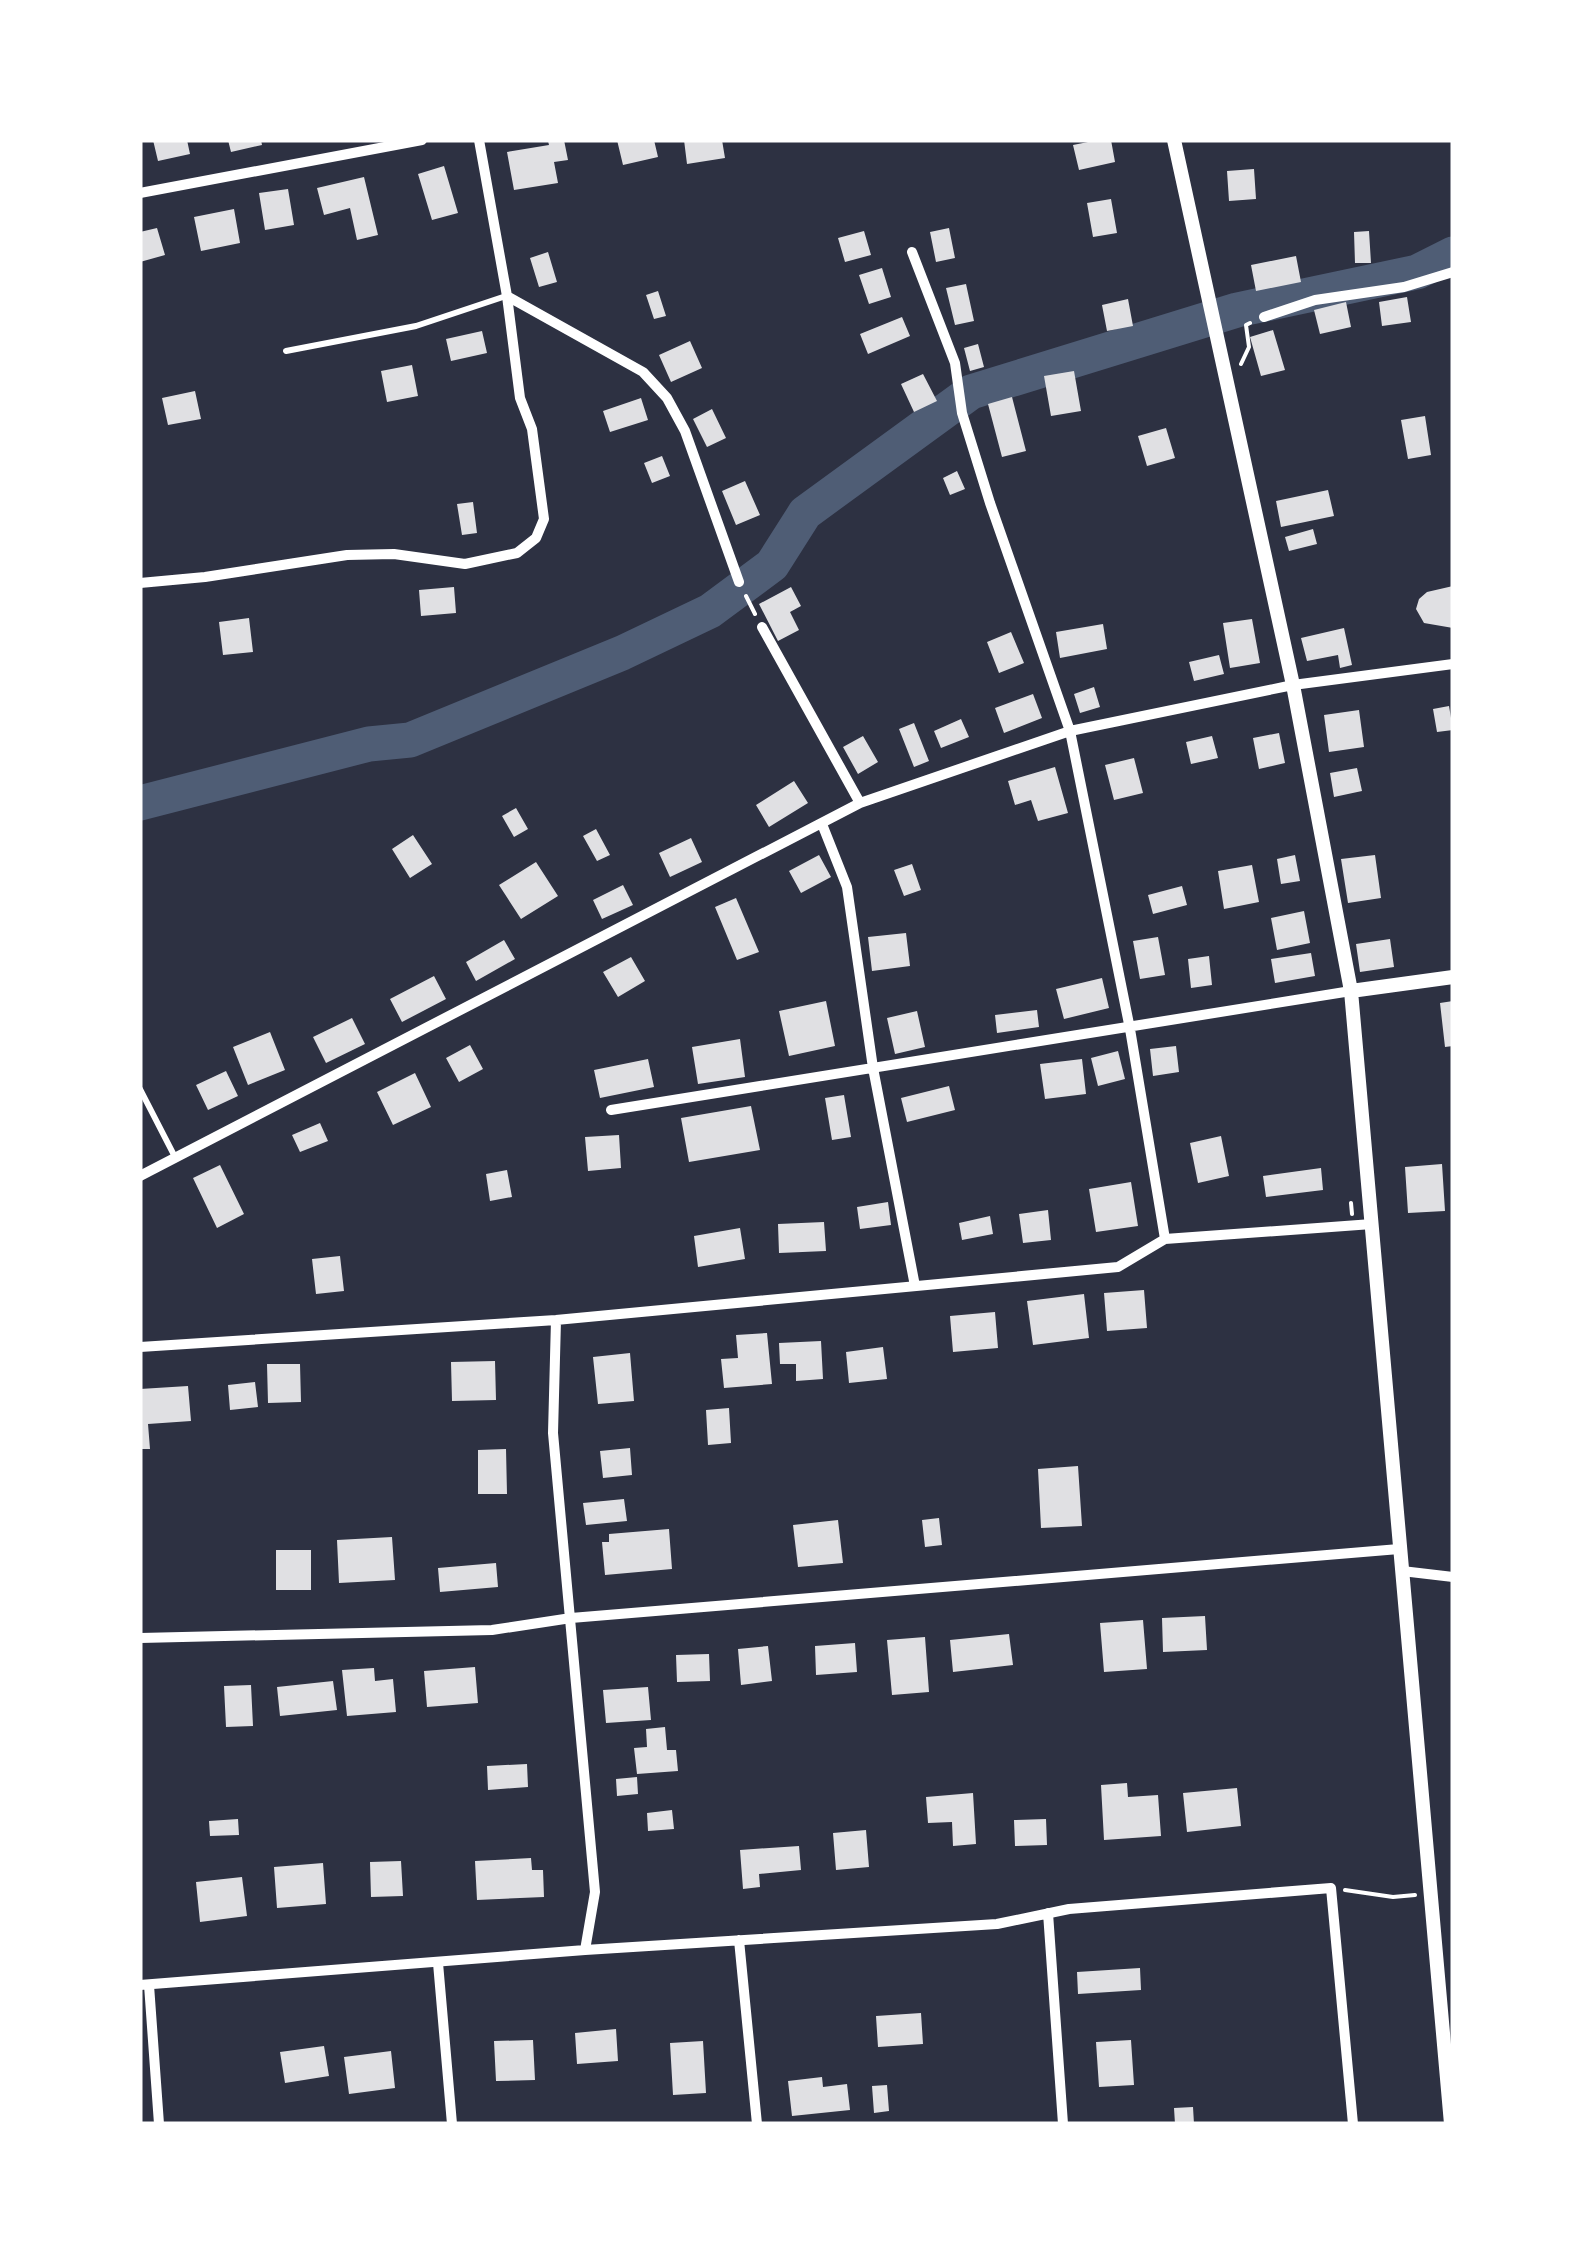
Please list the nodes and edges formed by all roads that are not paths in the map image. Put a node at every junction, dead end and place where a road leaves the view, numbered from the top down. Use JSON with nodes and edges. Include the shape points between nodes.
{"nodes":[{"id":1,"x":422,"y":140,"type":"edge"},
{"id":2,"x":480,"y":140,"type":"edge"},
{"id":3,"x":1174,"y":140,"type":"edge"},
{"id":4,"x":140,"y":194,"type":"edge"},
{"id":5,"x":912,"y":252,"type":"dead end"},
{"id":6,"x":1453,"y":272,"type":"edge"},
{"id":7,"x":508,"y":296,"type":"junction"},
{"id":8,"x":1264,"y":317,"type":"road end"},
{"id":9,"x":286,"y":351,"type":"dead end"},
{"id":10,"x":739,"y":582,"type":"road end"},
{"id":11,"x":140,"y":583,"type":"edge"},
{"id":12,"x":762,"y":628,"type":"road end"},
{"id":13,"x":1453,"y":664,"type":"edge"},
{"id":14,"x":1293,"y":685,"type":"junction"},
{"id":15,"x":1070,"y":730,"type":"junction"},
{"id":16,"x":860,"y":804,"type":"junction"},
{"id":17,"x":822,"y":824,"type":"junction"},
{"id":18,"x":1453,"y":976,"type":"edge"},
{"id":19,"x":1352,"y":990,"type":"junction"},
{"id":20,"x":1130,"y":1028,"type":"junction"},
{"id":21,"x":874,"y":1068,"type":"junction"},
{"id":22,"x":140,"y":1089,"type":"edge"},
{"id":23,"x":611,"y":1110,"type":"dead end"},
{"id":24,"x":176,"y":1160,"type":"junction"},
{"id":25,"x":140,"y":1176,"type":"edge"},
{"id":26,"x":1372,"y":1224,"type":"junction"},
{"id":27,"x":1165,"y":1239,"type":"junction"},
{"id":28,"x":915,"y":1286,"type":"junction"},
{"id":29,"x":556,"y":1320,"type":"junction"},
{"id":30,"x":140,"y":1347,"type":"edge"},
{"id":31,"x":1399,"y":1549,"type":"junction"},
{"id":32,"x":1402,"y":1571,"type":"junction"},
{"id":33,"x":1453,"y":1578,"type":"edge"},
{"id":34,"x":570,"y":1618,"type":"junction"},
{"id":35,"x":140,"y":1638,"type":"edge"},
{"id":36,"x":1048,"y":1913,"type":"junction"},
{"id":37,"x":739,"y":1940,"type":"junction"},
{"id":38,"x":584,"y":1950,"type":"junction"},
{"id":39,"x":438,"y":1963,"type":"junction"},
{"id":40,"x":145,"y":1985,"type":"edge"},
{"id":41,"x":159,"y":2124,"type":"edge"},
{"id":42,"x":452,"y":2124,"type":"edge"},
{"id":43,"x":757,"y":2124,"type":"edge"},
{"id":44,"x":1063,"y":2124,"type":"edge"},
{"id":45,"x":1353,"y":2124,"type":"edge"},
{"id":46,"x":1451,"y":2124,"type":"edge"}],
"edges":[{"from":1,"to":4,"type":"street"},
{"from":2,"to":7,"type":"street"},
{"from":3,"to":14,"type":"street","via":[[1232,369]]},
{"from":5,"to":15,"type":"street","via":[[955,362],[962,413],[990,503]]},
{"from":6,"to":8,"type":"street"},
{"from":7,"to":9,"type":"lane","via":[[416,326]]},
{"from":7,"to":10,"type":"street","via":[[643,372],[667,398]]},
{"from":7,"to":11,"type":"street","via":[[544,520],[536,538],[516,552],[465,564],[346,555]]},
{"from":12,"to":16,"type":"street"},
{"from":13,"to":14,"type":"street"},
{"from":14,"to":15,"type":"street"},
{"from":14,"to":19,"type":"street"},
{"from":15,"to":16,"type":"street"},
{"from":15,"to":20,"type":"street"},
{"from":16,"to":17,"type":"street"},
{"from":17,"to":21,"type":"street","via":[[847,887]]},
{"from":17,"to":24,"type":"street"},
{"from":18,"to":19,"type":"street"},
{"from":19,"to":20,"type":"street"},
{"from":19,"to":26,"type":"street"},
{"from":20,"to":21,"type":"street"},
{"from":20,"to":27,"type":"street"},
{"from":21,"to":23,"type":"street"},
{"from":21,"to":28,"type":"street"},
{"from":22,"to":24,"type":"lane"},
{"from":24,"to":25,"type":"street"},
{"from":26,"to":27,"type":"street"},
{"from":26,"to":31,"type":"street"},
{"from":27,"to":28,"type":"street","via":[[1118,1267]]},
{"from":28,"to":29,"type":"street"},
{"from":29,"to":30,"type":"street"},
{"from":29,"to":34,"type":"street","via":[[552,1433]]},
{"from":31,"to":32,"type":"street"},
{"from":31,"to":34,"type":"street"},
{"from":32,"to":33,"type":"street"},
{"from":32,"to":46,"type":"street"},
{"from":34,"to":35,"type":"street","via":[[492,1630]]},
{"from":34,"to":38,"type":"street","via":[[595,1892]]},
{"from":36,"to":37,"type":"street","via":[[998,1924]]},
{"from":36,"to":44,"type":"street"},
{"from":36,"to":45,"type":"street","via":[[1330,1888]]},
{"from":37,"to":38,"type":"street"},
{"from":37,"to":43,"type":"street"},
{"from":38,"to":39,"type":"street"},
{"from":39,"to":40,"type":"street"},
{"from":39,"to":42,"type":"street"},
{"from":40,"to":41,"type":"street"}]}
